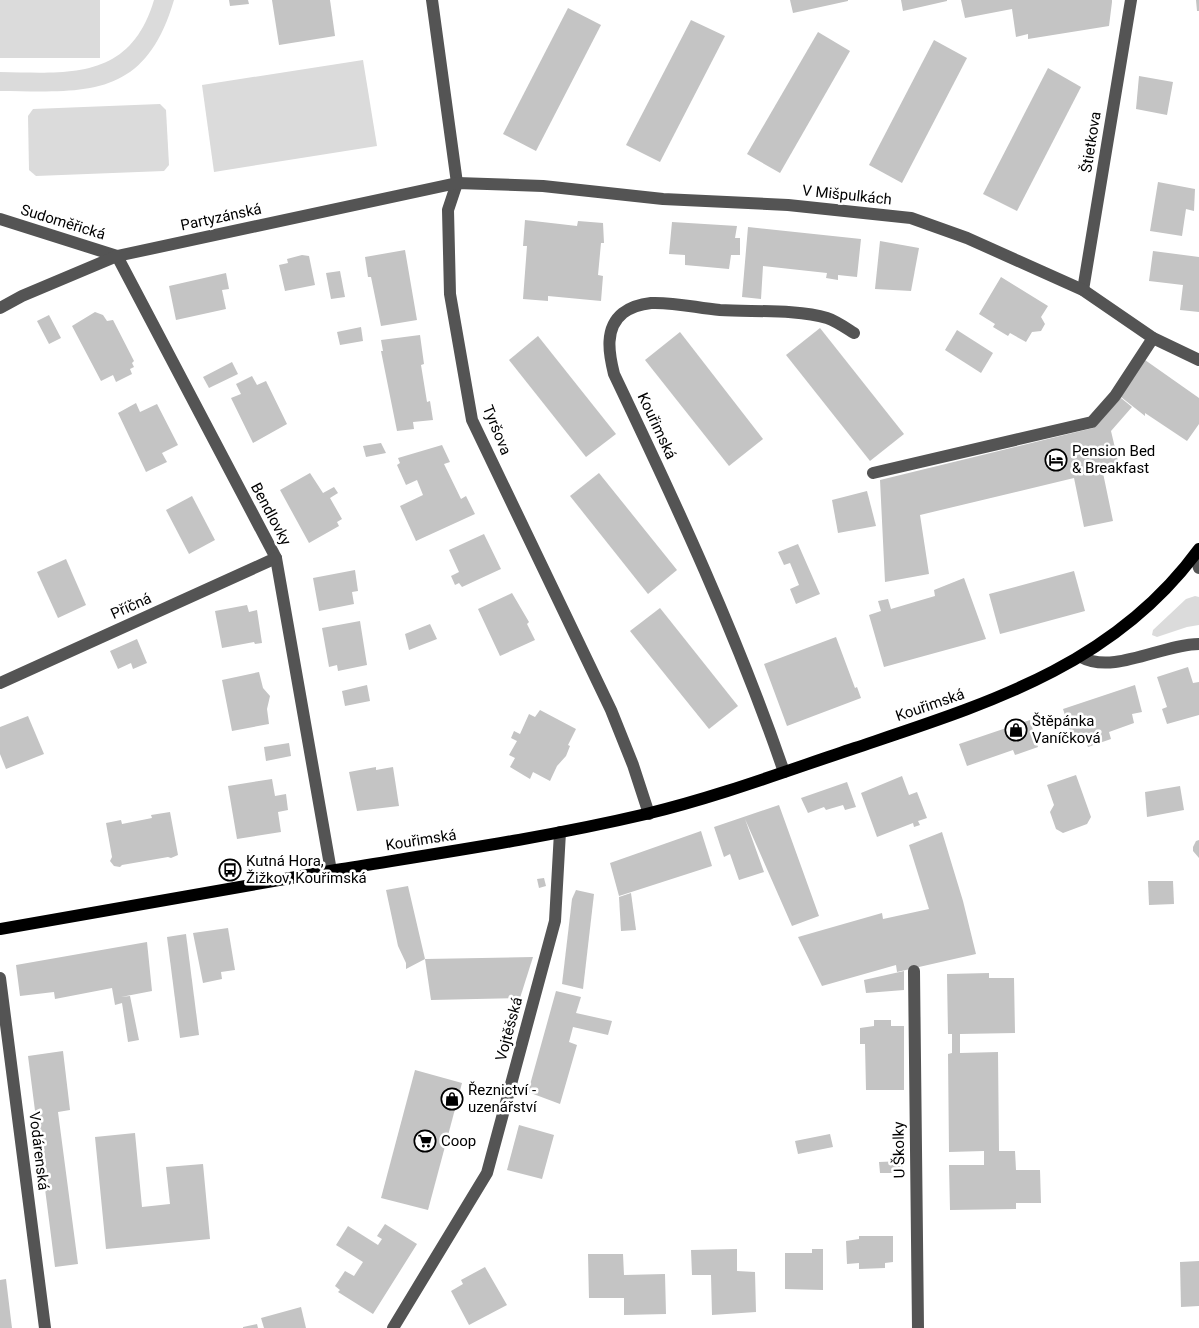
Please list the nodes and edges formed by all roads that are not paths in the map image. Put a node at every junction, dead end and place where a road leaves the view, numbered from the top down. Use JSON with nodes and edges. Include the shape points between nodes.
{"nodes":[{"id":1,"x":432,"y":0,"type":"edge"},
{"id":2,"x":1131,"y":0,"type":"edge"},
{"id":3,"x":457,"y":183,"type":"junction"},
{"id":4,"x":0,"y":218,"type":"edge"},
{"id":5,"x":117,"y":256,"type":"junction"},
{"id":6,"x":1083,"y":290,"type":"junction"},
{"id":7,"x":0,"y":308,"type":"edge"},
{"id":8,"x":854,"y":333,"type":"dead end"},
{"id":9,"x":1154,"y":338,"type":"junction"},
{"id":10,"x":1199,"y":360,"type":"edge"},
{"id":11,"x":873,"y":473,"type":"dead end"},
{"id":12,"x":1198,"y":553,"type":"edge"},
{"id":13,"x":276,"y":558,"type":"junction"},
{"id":14,"x":1199,"y":568,"type":"edge"},
{"id":15,"x":1199,"y":644,"type":"edge"},
{"id":16,"x":1081,"y":657,"type":"junction"},
{"id":17,"x":0,"y":683,"type":"edge"},
{"id":18,"x":784,"y":772,"type":"junction"},
{"id":19,"x":649,"y":814,"type":"junction"},
{"id":20,"x":560,"y":832,"type":"junction"},
{"id":21,"x":331,"y":871,"type":"junction"},
{"id":22,"x":0,"y":929,"type":"edge"},
{"id":23,"x":914,"y":971,"type":"dead end"},
{"id":24,"x":0,"y":978,"type":"edge"},
{"id":25,"x":45,"y":1328,"type":"edge"},
{"id":26,"x":393,"y":1328,"type":"edge"},
{"id":27,"x":918,"y":1328,"type":"edge"}],
"edges":[{"from":1,"to":3,"type":"street","name":"Tyršova"},
{"from":2,"to":6,"type":"street","name":"Štietkova"},
{"from":3,"to":5,"type":"street","name":"Partyzánská"},
{"from":3,"to":6,"type":"street","name":"V Mišpulkách","via":[[543,186],[663,199],[788,205],[911,218],[967,238]]},
{"from":3,"to":19,"type":"street","name":"Tyršova","via":[[448,210],[450,294],[472,420],[611,710]]},
{"from":4,"to":5,"type":"street","name":"Sudoměřická"},
{"from":5,"to":7,"type":"street","name":"Partyzánská"},
{"from":5,"to":13,"type":"street","name":"Bendlovky"},
{"from":6,"to":9,"type":"street","name":"V Mišpulkách"},
{"from":8,"to":18,"type":"street","name":"Kouřimská","via":[[827,318],[652,303],[623,313],[614,322],[610,338],[609,354],[614,374],[682,519],[753,686]]},
{"from":9,"to":10,"type":"street","name":"V Mišpulkách"},
{"from":9,"to":11,"type":"street","via":[[1115,396],[1092,422]]},
{"from":12,"to":14,"type":"street"},
{"from":12,"to":16,"type":"main road","name":"Kouřimská","via":[[1148,606],[1101,645]]},
{"from":13,"to":17,"type":"street","name":"Příčná"},
{"from":13,"to":21,"type":"street","name":"Bendlovky"},
{"from":15,"to":16,"type":"street","via":[[1110,663]]},
{"from":16,"to":18,"type":"main road","name":"Kouřimská","via":[[1051,674],[948,717]]},
{"from":18,"to":19,"type":"main road","name":"Kouřimská"},
{"from":19,"to":20,"type":"main road","name":"Kouřimská"},
{"from":20,"to":21,"type":"main road","name":"Kouřimská"},
{"from":20,"to":26,"type":"street","name":"Vojtěšská","via":[[555,921],[487,1173]]},
{"from":21,"to":22,"type":"main road","name":"Kouřimská"},
{"from":23,"to":27,"type":"street","name":"U Školky"},
{"from":24,"to":25,"type":"street","name":"Vodárenská"}]}
